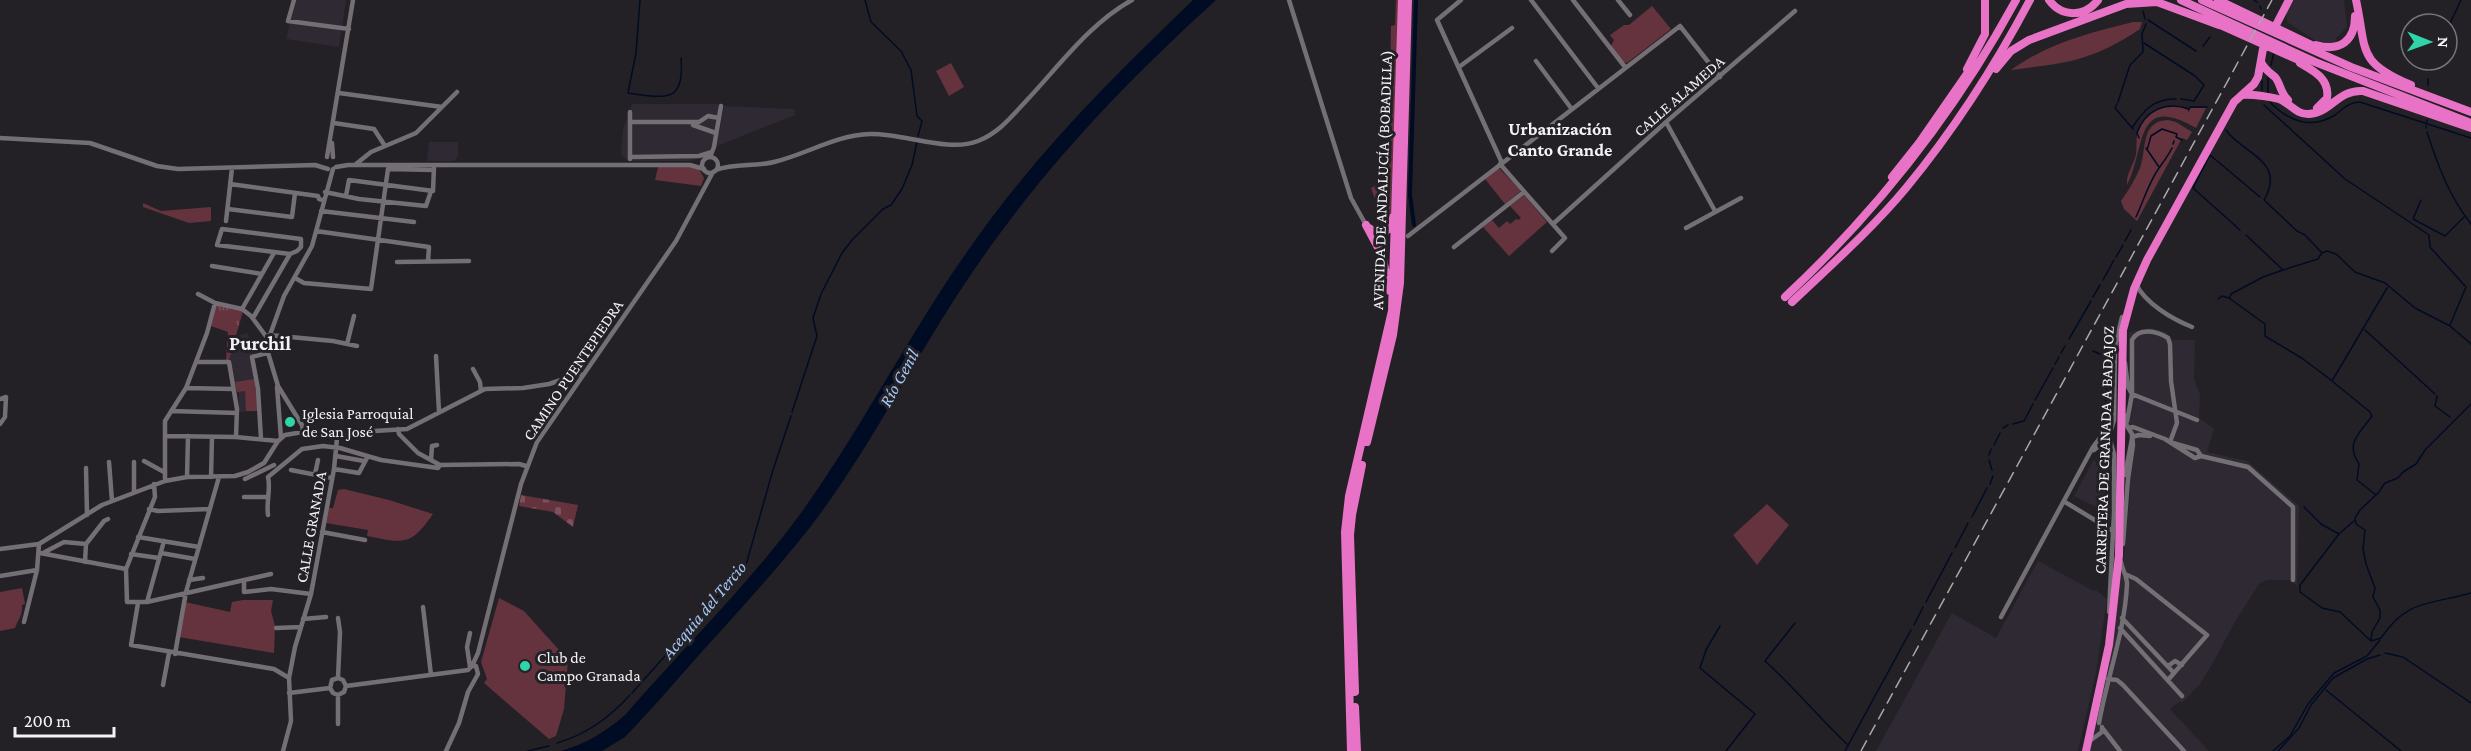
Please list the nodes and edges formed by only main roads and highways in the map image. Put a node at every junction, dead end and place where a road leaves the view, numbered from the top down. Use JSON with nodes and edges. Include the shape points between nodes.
{"nodes":[{"id":1,"x":1402,"y":0,"type":"edge"},
{"id":2,"x":1408,"y":0,"type":"edge"},
{"id":3,"x":1985,"y":0,"type":"edge"},
{"id":4,"x":2010,"y":0,"type":"edge"},
{"id":5,"x":2016,"y":0,"type":"edge"},
{"id":6,"x":2025,"y":0,"type":"edge"},
{"id":7,"x":2030,"y":0,"type":"edge"},
{"id":8,"x":2049,"y":0,"type":"edge"},
{"id":9,"x":2098,"y":0,"type":"edge"},
{"id":10,"x":2171,"y":0,"type":"edge"},
{"id":11,"x":2181,"y":0,"type":"edge"},
{"id":12,"x":2202,"y":0,"type":"edge"},
{"id":13,"x":2216,"y":0,"type":"edge"},
{"id":14,"x":2289,"y":0,"type":"edge"},
{"id":15,"x":2354,"y":0,"type":"edge"},
{"id":16,"x":2249,"y":19,"type":"junction"},
{"id":17,"x":2219,"y":25,"type":"junction"},
{"id":18,"x":2276,"y":25,"type":"dead end"},
{"id":19,"x":2242,"y":33,"type":"junction"},
{"id":20,"x":2290,"y":38,"type":"junction"},
{"id":21,"x":2311,"y":44,"type":"junction"},
{"id":22,"x":2263,"y":49,"type":"dead end"},
{"id":23,"x":2284,"y":52,"type":"junction"},
{"id":24,"x":2260,"y":58,"type":"junction"},
{"id":25,"x":2293,"y":59,"type":"junction"},
{"id":26,"x":2269,"y":74,"type":"junction"},
{"id":27,"x":2399,"y":80,"type":"junction"},
{"id":28,"x":2256,"y":81,"type":"junction"},
{"id":29,"x":2278,"y":88,"type":"junction"},
{"id":30,"x":2241,"y":95,"type":"junction"},
{"id":31,"x":2259,"y":96,"type":"junction"},
{"id":32,"x":2382,"y":96,"type":"junction"},
{"id":33,"x":1973,"y":98,"type":"junction"},
{"id":34,"x":2271,"y":98,"type":"junction"},
{"id":35,"x":1946,"y":104,"type":"junction"},
{"id":36,"x":2471,"y":107,"type":"edge"},
{"id":37,"x":2471,"y":112,"type":"edge"},
{"id":38,"x":2471,"y":123,"type":"edge"},
{"id":39,"x":2471,"y":128,"type":"edge"},
{"id":40,"x":1403,"y":171,"type":"junction"},
{"id":41,"x":1396,"y":195,"type":"junction"},
{"id":42,"x":1851,"y":245,"type":"junction"},
{"id":43,"x":2147,"y":260,"type":"junction"},
{"id":44,"x":1820,"y":264,"type":"junction"},
{"id":45,"x":1400,"y":270,"type":"junction"},
{"id":46,"x":1392,"y":311,"type":"junction"},
{"id":47,"x":2124,"y":316,"type":"junction"},
{"id":48,"x":2120,"y":461,"type":"junction"},
{"id":49,"x":1351,"y":751,"type":"edge"},
{"id":50,"x":1357,"y":751,"type":"edge"},
{"id":51,"x":2085,"y":751,"type":"edge"}],
"edges":[{"from":1,"to":41,"type":"highway","name":"AVENIDA DE ANDALUCÍA (BOBADILLA)"},
{"from":2,"to":40,"type":"highway","name":"AVENIDA DE ANDALUCÍA (BOBADILLA)"},
{"from":3,"to":35,"type":"highway","via":[[1987,22],[1981,44]]},
{"from":4,"to":35,"type":"highway"},
{"from":5,"to":44,"type":"highway","via":[[1969,81],[1931,136],[1879,201]]},
{"from":6,"to":42,"type":"highway","via":[[1945,130]]},
{"from":7,"to":33,"type":"highway"},
{"from":8,"to":9,"type":"highway","via":[[2073,14],[2090,8]]},
{"from":10,"to":17,"type":"highway"},
{"from":11,"to":19,"type":"highway"},
{"from":12,"to":16,"type":"highway"},
{"from":13,"to":16,"type":"highway"},
{"from":14,"to":18,"type":"highway"},
{"from":15,"to":21,"type":"highway","via":[[2355,25],[2349,39],[2334,48]]},
{"from":15,"to":27,"type":"highway","via":[[2365,52],[2379,68]]},
{"from":16,"to":20,"type":"highway"},
{"from":17,"to":19,"type":"highway"},
{"from":17,"to":33,"type":"highway","via":[[2157,2],[2115,7],[2020,45],[2005,57]]},
{"from":19,"to":23,"type":"highway"},
{"from":20,"to":21,"type":"highway"},
{"from":20,"to":37,"type":"highway","via":[[2358,70]]},
{"from":21,"to":27,"type":"highway"},
{"from":22,"to":24,"type":"highway"},
{"from":23,"to":25,"type":"highway"},
{"from":23,"to":38,"type":"highway"},
{"from":24,"to":26,"type":"highway"},
{"from":24,"to":28,"type":"highway"},
{"from":25,"to":29,"type":"highway","via":[[2322,78],[2327,98],[2318,108],[2305,110]]},
{"from":25,"to":32,"type":"highway"},
{"from":26,"to":28,"type":"highway"},
{"from":26,"to":29,"type":"highway","via":[[2277,80]]},
{"from":27,"to":36,"type":"highway"},
{"from":28,"to":30,"type":"highway","name":"CARRETERA DE GRANADA A BADAJOZ"},
{"from":28,"to":31,"type":"highway"},
{"from":29,"to":34,"type":"highway"},
{"from":30,"to":31,"type":"highway"},
{"from":30,"to":43,"type":"highway","name":"CARRETERA DE GRANADA A BADAJOZ"},
{"from":31,"to":34,"type":"highway"},
{"from":32,"to":34,"type":"highway","via":[[2351,91],[2323,110],[2308,114]]},
{"from":32,"to":39,"type":"highway"},
{"from":33,"to":42,"type":"highway","via":[[1905,189]]},
{"from":35,"to":44,"type":"highway"},
{"from":40,"to":45,"type":"highway","name":"AVENIDA DE ANDALUCÍA (BOBADILLA)"},
{"from":40,"to":45,"type":"highway","via":[[1404,231],[1408,236]]},
{"from":41,"to":46,"type":"highway","name":"AVENIDA DE ANDALUCÍA (BOBADILLA)"},
{"from":41,"to":46,"type":"highway","via":[[1389,230],[1380,234],[1366,225],[1386,267]]},
{"from":42,"to":44,"type":"highway","via":[[1789,299]]},
{"from":43,"to":47,"type":"highway","name":"CARRETERA DE GRANADA A BADAJOZ"},
{"from":43,"to":47,"type":"highway","name":"CARRETERA DE GRANADA A BADAJOZ","via":[[2127,297]]},
{"from":45,"to":50,"type":"highway","name":"AVENIDA DE ANDALUCÍA (BOBADILLA)","via":[[1393,335],[1352,515]]},
{"from":46,"to":49,"type":"highway","name":"AVENIDA DE ANDALUCÍA (BOBADILLA)","via":[[1349,496],[1345,532]]},
{"from":47,"to":48,"type":"highway","name":"CARRETERA DE GRANADA A BADAJOZ"},
{"from":48,"to":51,"type":"highway","name":"CARRETERA DE GRANADA A BADAJOZ","via":[[2109,612]]},
{"from":48,"to":51,"type":"highway","name":"CARRETERA DE GRANADA A BADAJOZ","via":[[2119,555],[2109,645]]}]}
